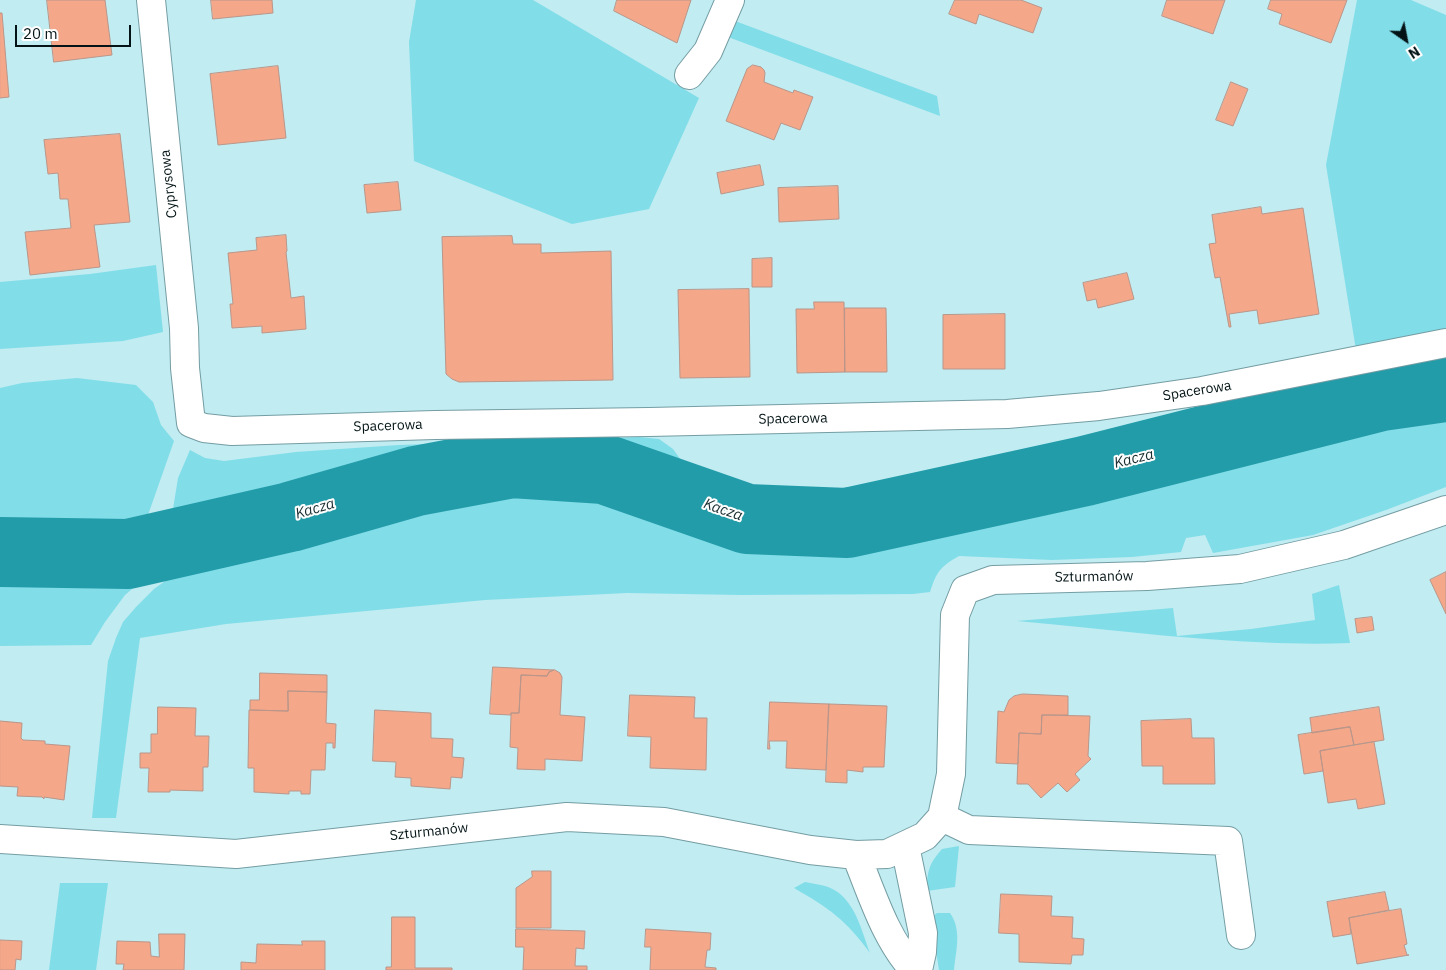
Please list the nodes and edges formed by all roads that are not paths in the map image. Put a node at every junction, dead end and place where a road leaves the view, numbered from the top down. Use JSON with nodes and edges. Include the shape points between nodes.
{"nodes":[{"id":1,"x":151,"y":0,"type":"edge"},
{"id":2,"x":730,"y":0,"type":"edge"},
{"id":3,"x":689,"y":76,"type":"dead end"},
{"id":4,"x":1446,"y":343,"type":"edge"},
{"id":5,"x":185,"y":368,"type":"joint"},
{"id":6,"x":1446,"y":510,"type":"edge"},
{"id":7,"x":942,"y":817,"type":"junction"},
{"id":8,"x":0,"y":839,"type":"edge"},
{"id":9,"x":905,"y":846,"type":"junction"},
{"id":10,"x":856,"y":855,"type":"junction"},
{"id":11,"x":1241,"y":935,"type":"dead end"},
{"id":12,"x":914,"y":970,"type":"edge"},
{"id":13,"x":918,"y":970,"type":"edge"}],
"edges":[{"from":1,"to":5,"type":"street","name":"Cyprysowa","via":[[184,328]]},
{"from":2,"to":3,"type":"street","via":[[708,52]]},
{"from":4,"to":5,"type":"street","name":"Spacerowa","via":[[1202,391],[1099,406],[1007,414],[232,432],[191,424]]},
{"from":6,"to":7,"type":"street","name":"Szturmanów","via":[[1344,545],[1240,569],[1146,576],[992,580],[965,590],[955,615],[951,774]]},
{"from":7,"to":9,"type":"street","name":"Szturmanów","via":[[925,836]]},
{"from":7,"to":11,"type":"street","via":[[969,830],[1228,842]]},
{"from":8,"to":10,"type":"street","name":"Szturmanów","via":[[236,854],[567,817],[664,822],[810,850]]},
{"from":9,"to":10,"type":"street","name":"Szturmanów","via":[[887,854]]},
{"from":9,"to":13,"type":"street","via":[[922,933]]},
{"from":10,"to":12,"type":"street","via":[[893,942]]}]}
